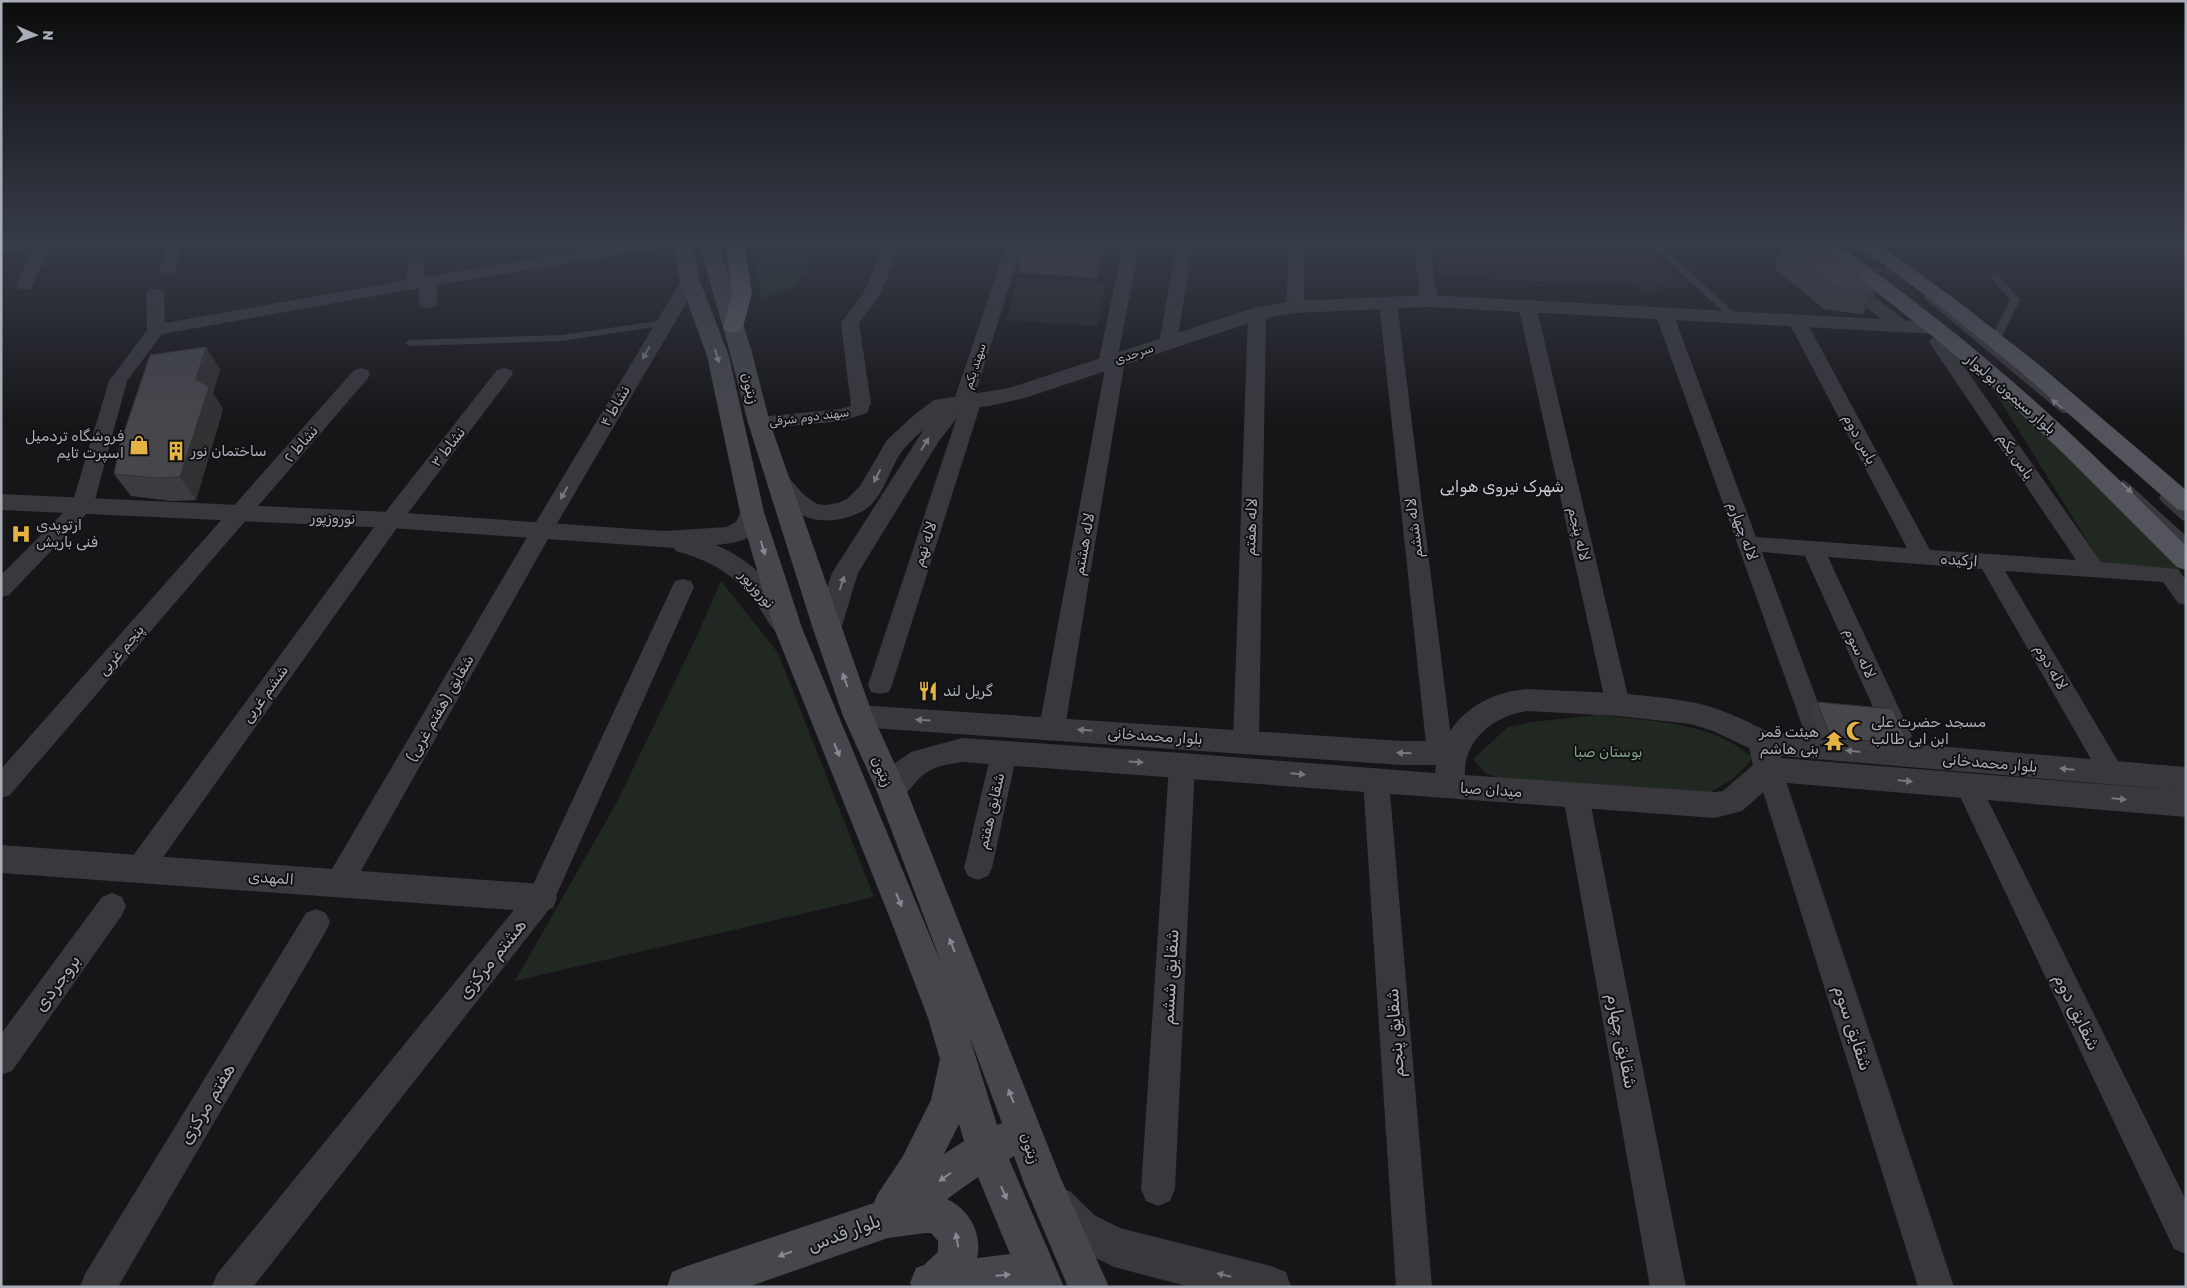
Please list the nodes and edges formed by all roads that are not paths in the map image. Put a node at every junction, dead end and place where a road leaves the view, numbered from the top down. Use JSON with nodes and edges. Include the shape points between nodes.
{"nodes":[{"id":1,"x":155,"y":303,"type":"edge"},
{"id":2,"x":308,"y":303,"type":"edge"},
{"id":3,"x":676,"y":303,"type":"edge"},
{"id":4,"x":698,"y":303,"type":"edge"},
{"id":5,"x":726,"y":303,"type":"edge"},
{"id":6,"x":739,"y":303,"type":"edge"},
{"id":7,"x":865,"y":303,"type":"edge"},
{"id":8,"x":997,"y":303,"type":"edge"},
{"id":9,"x":1121,"y":303,"type":"edge"},
{"id":10,"x":1175,"y":303,"type":"edge"},
{"id":11,"x":1295,"y":303,"type":"edge"},
{"id":12,"x":1386,"y":303,"type":"edge"},
{"id":13,"x":1388,"y":303,"type":"edge"},
{"id":14,"x":1481,"y":303,"type":"edge"},
{"id":15,"x":1719,"y":303,"type":"edge"},
{"id":16,"x":1874,"y":303,"type":"edge"},
{"id":17,"x":1897,"y":303,"type":"edge"},
{"id":18,"x":1915,"y":303,"type":"edge"},
{"id":19,"x":1936,"y":303,"type":"edge"},
{"id":20,"x":1954,"y":303,"type":"edge"},
{"id":21,"x":2013,"y":303,"type":"edge"},
{"id":22,"x":1527,"y":305,"type":"junction"},
{"id":23,"x":1295,"y":307,"type":"junction"},
{"id":24,"x":1257,"y":312,"type":"junction"},
{"id":25,"x":1664,"y":313,"type":"junction"},
{"id":26,"x":1734,"y":317,"type":"junction"},
{"id":27,"x":1797,"y":321,"type":"junction"},
{"id":28,"x":664,"y":323,"type":"junction"},
{"id":29,"x":1901,"y":326,"type":"junction"},
{"id":30,"x":733,"y":327,"type":"junction"},
{"id":31,"x":156,"y":330,"type":"junction"},
{"id":32,"x":1937,"y":335,"type":"junction"},
{"id":33,"x":1995,"y":340,"type":"junction"},
{"id":34,"x":1168,"y":342,"type":"junction"},
{"id":35,"x":410,"y":343,"type":"dead end"},
{"id":36,"x":1111,"y":361,"type":"junction"},
{"id":37,"x":361,"y":374,"type":"dead end"},
{"id":38,"x":504,"y":374,"type":"dead end"},
{"id":39,"x":967,"y":403,"type":"junction"},
{"id":40,"x":759,"y":423,"type":"junction"},
{"id":41,"x":780,"y":483,"type":"junction"},
{"id":42,"x":1,"y":502,"type":"edge"},
{"id":43,"x":2186,"y":503,"type":"edge"},
{"id":44,"x":82,"y":507,"type":"junction"},
{"id":45,"x":752,"y":512,"type":"junction"},
{"id":46,"x":241,"y":514,"type":"junction"},
{"id":47,"x":2186,"y":516,"type":"edge"},
{"id":48,"x":391,"y":520,"type":"junction"},
{"id":49,"x":541,"y":532,"type":"junction"},
{"id":50,"x":664,"y":540,"type":"junction"},
{"id":51,"x":2186,"y":543,"type":"edge"},
{"id":52,"x":1748,"y":544,"type":"junction"},
{"id":53,"x":1813,"y":549,"type":"junction"},
{"id":54,"x":1923,"y":557,"type":"junction"},
{"id":55,"x":1989,"y":562,"type":"junction"},
{"id":56,"x":2178,"y":568,"type":"edge"},
{"id":57,"x":2095,"y":571,"type":"junction"},
{"id":58,"x":683,"y":587,"type":"dead end"},
{"id":59,"x":1,"y":589,"type":"edge"},
{"id":60,"x":2186,"y":597,"type":"edge"},
{"id":61,"x":788,"y":628,"type":"junction"},
{"id":62,"x":827,"y":629,"type":"junction"},
{"id":63,"x":880,"y":685,"type":"dead end"},
{"id":64,"x":1618,"y":705,"type":"junction"},
{"id":65,"x":858,"y":716,"type":"junction"},
{"id":66,"x":1052,"y":728,"type":"junction"},
{"id":67,"x":1246,"y":742,"type":"junction"},
{"id":68,"x":989,"y":743,"type":"junction"},
{"id":69,"x":1822,"y":749,"type":"junction"},
{"id":70,"x":1446,"y":753,"type":"junction"},
{"id":71,"x":1767,"y":756,"type":"junction"},
{"id":72,"x":1908,"y":756,"type":"junction"},
{"id":73,"x":1182,"y":765,"type":"junction"},
{"id":74,"x":2112,"y":773,"type":"junction"},
{"id":75,"x":1376,"y":780,"type":"junction"},
{"id":76,"x":1968,"y":786,"type":"junction"},
{"id":77,"x":1,"y":787,"type":"edge"},
{"id":78,"x":1452,"y":787,"type":"junction"},
{"id":79,"x":890,"y":789,"type":"junction"},
{"id":80,"x":1576,"y":796,"type":"junction"},
{"id":81,"x":2184,"y":801,"type":"edge"},
{"id":82,"x":1,"y":859,"type":"edge"},
{"id":83,"x":978,"y":868,"type":"dead end"},
{"id":84,"x":139,"y":869,"type":"junction"},
{"id":85,"x":339,"y":883,"type":"junction"},
{"id":86,"x":541,"y":898,"type":"junction"},
{"id":87,"x":112,"y":906,"type":"dead end"},
{"id":88,"x":316,"y":922,"type":"dead end"},
{"id":89,"x":958,"y":1059,"type":"junction"},
{"id":90,"x":1,"y":1060,"type":"edge"},
{"id":91,"x":1025,"y":1133,"type":"junction"},
{"id":92,"x":985,"y":1149,"type":"junction"},
{"id":93,"x":1044,"y":1186,"type":"junction"},
{"id":94,"x":1158,"y":1189,"type":"dead end"},
{"id":95,"x":884,"y":1220,"type":"junction"},
{"id":96,"x":2186,"y":1237,"type":"edge"},
{"id":97,"x":1041,"y":1280,"type":"edge"},
{"id":98,"x":929,"y":1284,"type":"edge"},
{"id":99,"x":98,"y":1287,"type":"edge"},
{"id":100,"x":230,"y":1287,"type":"edge"},
{"id":101,"x":687,"y":1287,"type":"edge"},
{"id":102,"x":1089,"y":1287,"type":"edge"},
{"id":103,"x":1272,"y":1287,"type":"edge"},
{"id":104,"x":1414,"y":1287,"type":"edge"},
{"id":105,"x":1668,"y":1287,"type":"edge"},
{"id":106,"x":1936,"y":1287,"type":"edge"}],
"edges":[{"from":1,"to":31,"type":"street"},
{"from":2,"to":31,"type":"street"},
{"from":3,"to":28,"type":"street","name":"نشاط ۴"},
{"from":4,"to":45,"type":"main road","name":"زیتون","one_way":true,"via":[[718,356]]},
{"from":5,"to":30,"type":"main road","name":"زیتون"},
{"from":6,"to":30,"type":"highway"},
{"from":7,"to":40,"type":"street","name":"سهند دوم شرقی","via":[[850,322],[862,403],[860,409],[842,415]]},
{"from":8,"to":39,"type":"street","name":"سهند يكم"},
{"from":9,"to":36,"type":"street","name":"لاله هشتم"},
{"from":10,"to":34,"type":"street"},
{"from":11,"to":23,"type":"street"},
{"from":12,"to":23,"type":"street","name":"سرحدی"},
{"from":13,"to":70,"type":"street","name":"لاله ششم"},
{"from":14,"to":22,"type":"street","name":"سرحدی"},
{"from":15,"to":26,"type":"lane"},
{"from":16,"to":29,"type":"street"},
{"from":17,"to":32,"type":"main road","name":"بلوار سیمون بولیوار"},
{"from":18,"to":51,"type":"lane","one_way":true,"via":[[2016,387]]},
{"from":47,"to":19,"type":"lane","one_way":true},
{"from":20,"to":33,"type":"main road","name":"بلوار سیمون بولیوار"},
{"from":21,"to":33,"type":"lane"},
{"from":22,"to":25,"type":"street","name":"سرحدی"},
{"from":22,"to":64,"type":"street","name":"لاله پنجم"},
{"from":23,"to":24,"type":"street","name":"سرحدی"},
{"from":24,"to":34,"type":"street","name":"سرحدی"},
{"from":24,"to":67,"type":"street","name":"لاله هفتم"},
{"from":25,"to":26,"type":"street","name":"سرحدی"},
{"from":25,"to":52,"type":"street","name":"لاله چهارم"},
{"from":26,"to":27,"type":"street","name":"سرحدی"},
{"from":27,"to":29,"type":"street","name":"سرحدی"},
{"from":27,"to":54,"type":"street","name":"یاس دوم"},
{"from":28,"to":35,"type":"lane","via":[[562,338]]},
{"from":28,"to":49,"type":"street","name":"نشاط ۴","one_way":true},
{"from":29,"to":32,"type":"street","name":"سرحدی"},
{"from":30,"to":40,"type":"main road","name":"زیتون"},
{"from":31,"to":44,"type":"street","via":[[118,380]]},
{"from":32,"to":56,"type":"main road","name":"بلوار سیمون بولیوار","via":[[2004,385],[2080,455]]},
{"from":32,"to":57,"type":"street","name":"یاس یکم"},
{"from":33,"to":43,"type":"main road","name":"بلوار سیمون بولیوار"},
{"from":34,"to":36,"type":"street","name":"سرحدی"},
{"from":36,"to":39,"type":"street","name":"سرحدی","via":[[1015,394]]},
{"from":36,"to":66,"type":"street","name":"لاله هشتم"},
{"from":37,"to":46,"type":"street","name":"نشاط ۲"},
{"from":38,"to":48,"type":"street","name":"نشاط ۳"},
{"from":39,"to":41,"type":"street","name":"سرحدی","one_way":true,"via":[[942,405],[922,420],[892,449],[868,494],[848,508],[827,512],[807,510],[797,504]]},
{"from":62,"to":39,"type":"street","one_way":true,"via":[[845,574],[930,437],[941,422]]},
{"from":39,"to":63,"type":"street","name":"لاله نهم"},
{"from":40,"to":41,"type":"main road","name":"زیتون"},
{"from":41,"to":62,"type":"main road","name":"زیتون"},
{"from":42,"to":44,"type":"street","name":"نوروزپور"},
{"from":44,"to":46,"type":"street","name":"نوروزپور"},
{"from":44,"to":59,"type":"street"},
{"from":45,"to":50,"type":"street","name":"نوروزپور","via":[[746,527],[732,535]]},
{"from":45,"to":61,"type":"main road","name":"زیتون","one_way":true},
{"from":46,"to":48,"type":"street","name":"نوروزپور"},
{"from":46,"to":77,"type":"street","name":"پنجم غربی"},
{"from":48,"to":49,"type":"street","name":"نوروزپور"},
{"from":48,"to":84,"type":"street","name":"ششم غربی"},
{"from":49,"to":50,"type":"street","name":"نوروزپور"},
{"from":49,"to":85,"type":"street","name":"شقایق (هفتم غربی)"},
{"from":50,"to":61,"type":"street","name":"نوروزپور","via":[[702,548],[728,560],[750,576]]},
{"from":52,"to":53,"type":"street","name":"ارکیده"},
{"from":52,"to":69,"type":"street","name":"لاله چهارم"},
{"from":53,"to":54,"type":"street","name":"ارکیده"},
{"from":53,"to":72,"type":"street","name":"لاله سوم"},
{"from":54,"to":55,"type":"street","name":"ارکیده"},
{"from":55,"to":57,"type":"street","name":"ارکیده"},
{"from":55,"to":74,"type":"street","name":"لاله دوم"},
{"from":56,"to":57,"type":"street","name":"ارکیده"},
{"from":56,"to":60,"type":"street"},
{"from":58,"to":86,"type":"street","name":"هشتم مرکزی"},
{"from":61,"to":89,"type":"main road","name":"زیتون","one_way":true,"via":[[910,926],[946,1018]]},
{"from":65,"to":62,"type":"main road","name":"زیتون","one_way":true},
{"from":64,"to":70,"type":"street","name":"میدان صبا","via":[[1527,700],[1504,704],[1487,712]]},
{"from":64,"to":71,"type":"street","name":"میدان صبا","via":[[1691,714],[1722,722]]},
{"from":68,"to":65,"type":"street","name":"بلوار محمدخانی","one_way":true},
{"from":65,"to":79,"type":"main road","name":"زیتون"},
{"from":67,"to":66,"type":"street","name":"بلوار محمدخانی","one_way":true},
{"from":66,"to":68,"type":"street","name":"بلوار محمدخانی"},
{"from":70,"to":67,"type":"street","name":"بلوار محمدخانی","one_way":true},
{"from":68,"to":73,"type":"street","name":"بلوار محمدخانی","one_way":true},
{"from":68,"to":79,"type":"street","name":"بلوار محمدخانی","via":[[922,760]]},
{"from":68,"to":83,"type":"street","name":"شقایق هفتم"},
{"from":69,"to":71,"type":"street","name":"بلوار محمدخانی"},
{"from":72,"to":69,"type":"street","name":"بلوار محمدخانی","one_way":true},
{"from":70,"to":78,"type":"street","name":"میدان صبا"},
{"from":71,"to":76,"type":"street","name":"بلوار محمدخانی","one_way":true},
{"from":71,"to":80,"type":"street","name":"میدان صبا","via":[[1731,802],[1715,805]]},
{"from":71,"to":106,"type":"street","name":"شقایق سوم"},
{"from":74,"to":72,"type":"street","name":"بلوار محمدخانی","one_way":true},
{"from":73,"to":75,"type":"street","name":"بلوار محمدخانی","one_way":true},
{"from":73,"to":94,"type":"street","name":"شقایق ششم"},
{"from":74,"to":81,"type":"street","name":"بلوار محمدخانی"},
{"from":75,"to":78,"type":"street","name":"بلوار محمدخانی"},
{"from":75,"to":104,"type":"street","name":"شقایق پنجم"},
{"from":76,"to":81,"type":"street","name":"بلوار محمدخانی","one_way":true},
{"from":76,"to":96,"type":"street","name":"شقایق دوم"},
{"from":78,"to":80,"type":"street","name":"میدان صبا"},
{"from":91,"to":79,"type":"main road","name":"زیتون","one_way":true},
{"from":80,"to":105,"type":"street","name":"شقایق چهارم"},
{"from":82,"to":84,"type":"street","name":"المهدی"},
{"from":84,"to":85,"type":"street","name":"المهدی"},
{"from":85,"to":86,"type":"street","name":"المهدی"},
{"from":86,"to":100,"type":"street","name":"هشتم مرکزی"},
{"from":87,"to":90,"type":"street","name":"بروجردی"},
{"from":88,"to":99,"type":"street","name":"هفتم مرکزی"},
{"from":89,"to":92,"type":"main road","name":"زیتون"},
{"from":89,"to":95,"type":"main road","via":[[949,1103],[917,1170]]},
{"from":91,"to":92,"type":"main road","name":"بلوار قدس"},
{"from":91,"to":93,"type":"main road","name":"زیتون"},
{"from":92,"to":95,"type":"main road","name":"بلوار قدس","one_way":true},
{"from":92,"to":97,"type":"main road","name":"زیتون","one_way":true},
{"from":93,"to":102,"type":"main road","name":"زیتون"},
{"from":103,"to":93,"type":"street","one_way":true,"via":[[1114,1247],[1080,1229],[1061,1212]]},
{"from":98,"to":95,"type":"main road","one_way":true,"via":[[954,1264],[959,1240],[950,1224],[929,1213]]},
{"from":95,"to":101,"type":"main road","name":"بلوار قدس","one_way":true},
{"from":98,"to":97,"type":"main road","one_way":true}]}
